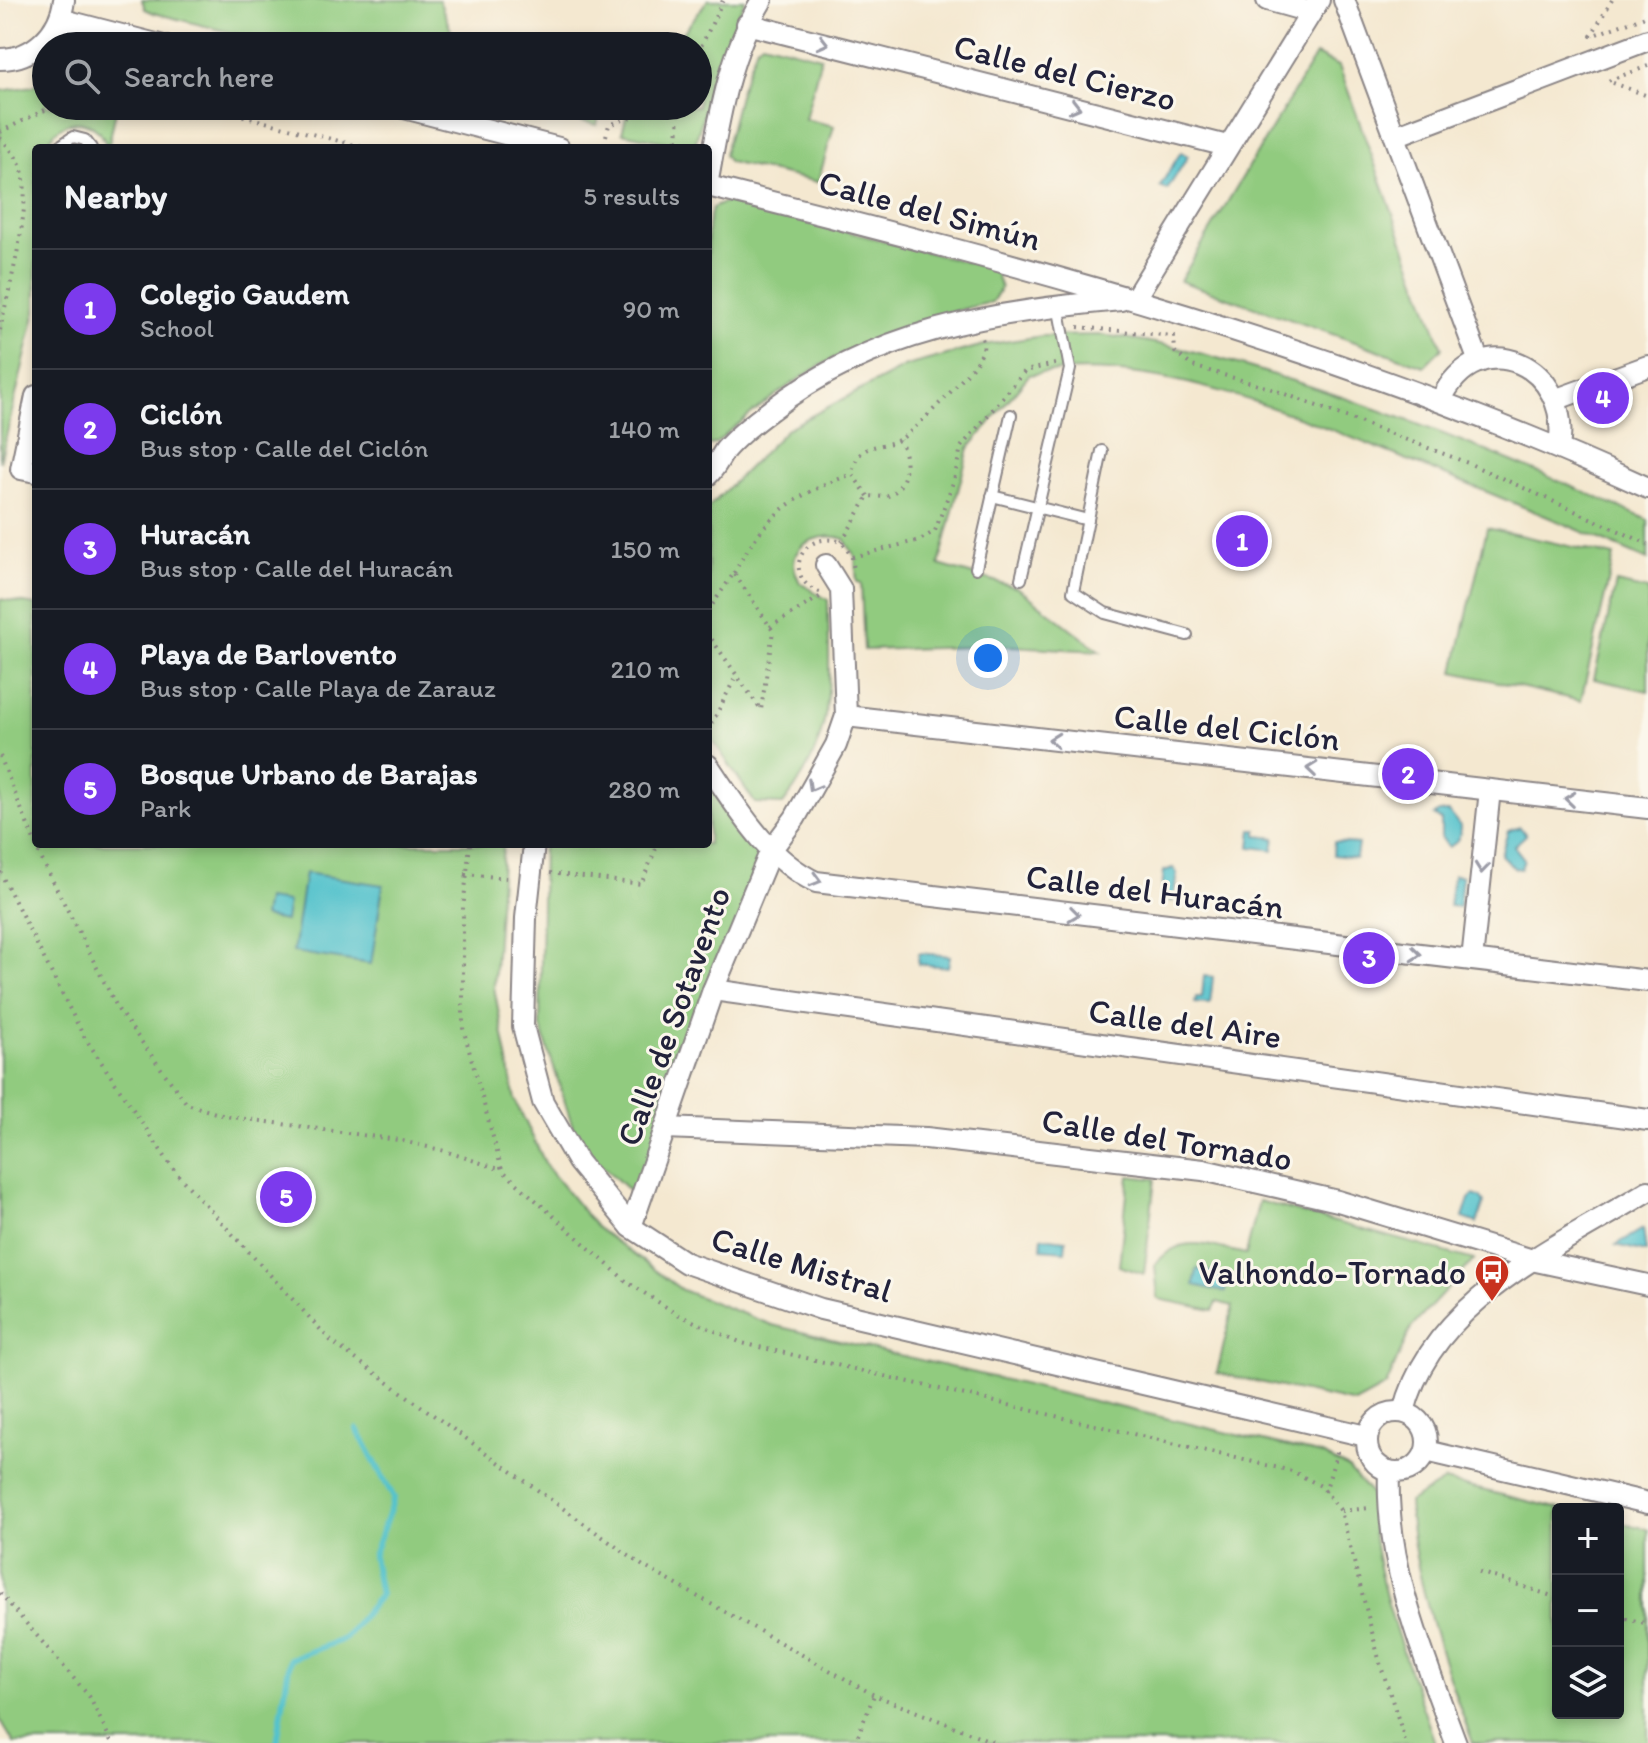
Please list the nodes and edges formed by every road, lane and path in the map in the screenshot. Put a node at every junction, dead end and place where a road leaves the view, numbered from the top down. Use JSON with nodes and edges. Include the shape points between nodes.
{"nodes":[{"id":1,"x":723,"y":0,"type":"edge"},
{"id":2,"x":762,"y":0,"type":"edge"},
{"id":3,"x":1267,"y":0,"type":"edge"},
{"id":4,"x":1344,"y":0,"type":"edge"},
{"id":5,"x":1612,"y":0,"type":"edge"},
{"id":6,"x":1314,"y":6,"type":"edge"},
{"id":7,"x":62,"y":9,"type":"edge"},
{"id":8,"x":1648,"y":15,"type":"edge"},
{"id":9,"x":747,"y":24,"type":"junction"},
{"id":10,"x":51,"y":32,"type":"edge"},
{"id":11,"x":125,"y":32,"type":"edge"},
{"id":12,"x":708,"y":32,"type":"edge"},
{"id":13,"x":1648,"y":40,"type":"edge"},
{"id":14,"x":32,"y":51,"type":"edge"},
{"id":15,"x":0,"y":59,"type":"edge"},
{"id":16,"x":1648,"y":66,"type":"edge"},
{"id":17,"x":1648,"y":96,"type":"edge"},
{"id":18,"x":32,"y":117,"type":"edge"},
{"id":19,"x":258,"y":120,"type":"edge"},
{"id":20,"x":450,"y":120,"type":"edge"},
{"id":21,"x":623,"y":120,"type":"edge"},
{"id":22,"x":679,"y":120,"type":"edge"},
{"id":23,"x":0,"y":135,"type":"edge"},
{"id":24,"x":606,"y":136,"type":"dead end"},
{"id":25,"x":1395,"y":136,"type":"junction"},
{"id":26,"x":63,"y":144,"type":"edge"},
{"id":27,"x":88,"y":144,"type":"edge"},
{"id":28,"x":351,"y":144,"type":"edge"},
{"id":29,"x":543,"y":144,"type":"edge"},
{"id":30,"x":676,"y":144,"type":"edge"},
{"id":31,"x":1227,"y":146,"type":"junction"},
{"id":32,"x":712,"y":158,"type":"edge"},
{"id":33,"x":712,"y":187,"type":"edge"},
{"id":34,"x":1135,"y":298,"type":"junction"},
{"id":35,"x":1058,"y":305,"type":"junction"},
{"id":36,"x":1061,"y":327,"type":"junction"},
{"id":37,"x":0,"y":330,"type":"edge"},
{"id":38,"x":994,"y":334,"type":"dead end"},
{"id":39,"x":981,"y":336,"type":"junction"},
{"id":40,"x":970,"y":339,"type":"dead end"},
{"id":41,"x":1069,"y":361,"type":"junction"},
{"id":42,"x":1479,"y":362,"type":"junction"},
{"id":43,"x":1648,"y":366,"type":"edge"},
{"id":44,"x":1557,"y":399,"type":"junction"},
{"id":45,"x":1441,"y":400,"type":"junction"},
{"id":46,"x":32,"y":415,"type":"edge"},
{"id":47,"x":1011,"y":415,"type":"dead end"},
{"id":48,"x":900,"y":440,"type":"junction"},
{"id":49,"x":1559,"y":447,"type":"junction"},
{"id":50,"x":1102,"y":451,"type":"dead end"},
{"id":51,"x":717,"y":452,"type":"edge"},
{"id":52,"x":32,"y":471,"type":"edge"},
{"id":53,"x":852,"y":474,"type":"junction"},
{"id":54,"x":1648,"y":488,"type":"edge"},
{"id":55,"x":868,"y":496,"type":"junction"},
{"id":56,"x":992,"y":496,"type":"junction"},
{"id":57,"x":1037,"y":508,"type":"junction"},
{"id":58,"x":1088,"y":520,"type":"junction"},
{"id":59,"x":842,"y":542,"type":"dead end"},
{"id":60,"x":1648,"y":544,"type":"edge"},
{"id":61,"x":852,"y":557,"type":"dead end"},
{"id":62,"x":826,"y":565,"type":"dead end"},
{"id":63,"x":976,"y":568,"type":"dead end"},
{"id":64,"x":734,"y":573,"type":"junction"},
{"id":65,"x":1021,"y":579,"type":"dead end"},
{"id":66,"x":825,"y":594,"type":"dead end"},
{"id":67,"x":712,"y":605,"type":"edge"},
{"id":68,"x":770,"y":627,"type":"junction"},
{"id":69,"x":1187,"y":635,"type":"dead end"},
{"id":70,"x":712,"y":640,"type":"edge"},
{"id":71,"x":737,"y":674,"type":"junction"},
{"id":72,"x":846,"y":716,"type":"junction"},
{"id":73,"x":712,"y":723,"type":"edge"},
{"id":74,"x":0,"y":756,"type":"edge"},
{"id":75,"x":712,"y":770,"type":"edge"},
{"id":76,"x":1490,"y":790,"type":"junction"},
{"id":77,"x":1648,"y":808,"type":"edge"},
{"id":78,"x":32,"y":836,"type":"edge"},
{"id":79,"x":37,"y":848,"type":"edge"},
{"id":80,"x":534,"y":848,"type":"edge"},
{"id":81,"x":656,"y":848,"type":"edge"},
{"id":82,"x":771,"y":850,"type":"junction"},
{"id":83,"x":0,"y":872,"type":"edge"},
{"id":84,"x":548,"y":873,"type":"dead end"},
{"id":85,"x":465,"y":874,"type":"dead end"},
{"id":86,"x":506,"y":878,"type":"dead end"},
{"id":87,"x":1472,"y":960,"type":"junction"},
{"id":88,"x":1648,"y":981,"type":"edge"},
{"id":89,"x":713,"y":990,"type":"junction"},
{"id":90,"x":1648,"y":1120,"type":"edge"},
{"id":91,"x":665,"y":1128,"type":"junction"},
{"id":92,"x":502,"y":1170,"type":"dead end"},
{"id":93,"x":1648,"y":1191,"type":"edge"},
{"id":94,"x":631,"y":1227,"type":"junction"},
{"id":95,"x":1536,"y":1261,"type":"junction"},
{"id":96,"x":1648,"y":1285,"type":"edge"},
{"id":97,"x":1404,"y":1412,"type":"junction"},
{"id":98,"x":1366,"y":1436,"type":"junction"},
{"id":99,"x":1330,"y":1444,"type":"dead end"},
{"id":100,"x":1426,"y":1451,"type":"junction"},
{"id":101,"x":1389,"y":1471,"type":"junction"},
{"id":102,"x":1325,"y":1492,"type":"dead end"},
{"id":103,"x":1648,"y":1503,"type":"edge"},
{"id":104,"x":1376,"y":1508,"type":"dead end"},
{"id":105,"x":1341,"y":1511,"type":"dead end"},
{"id":106,"x":1479,"y":1572,"type":"dead end"},
{"id":107,"x":0,"y":1593,"type":"edge"},
{"id":108,"x":1552,"y":1596,"type":"edge"},
{"id":109,"x":1624,"y":1618,"type":"edge"},
{"id":110,"x":1648,"y":1624,"type":"edge"},
{"id":111,"x":874,"y":1695,"type":"junction"},
{"id":112,"x":112,"y":1743,"type":"edge"},
{"id":113,"x":855,"y":1743,"type":"edge"},
{"id":114,"x":996,"y":1743,"type":"edge"},
{"id":115,"x":1456,"y":1743,"type":"edge"}],
"edges":[{"from":1,"to":12,"type":"path"},
{"from":2,"to":9,"type":"street"},
{"from":3,"to":6,"type":"street"},
{"from":4,"to":25,"type":"street"},
{"from":5,"to":8,"type":"path","via":[[1591,36]]},
{"from":6,"to":31,"type":"street"},
{"from":7,"to":10,"type":"street"},
{"from":7,"to":11,"type":"street"},
{"from":9,"to":31,"type":"street","name":"Calle del Cierzo","one_way":true},
{"from":9,"to":32,"type":"street","via":[[722,102]]},
{"from":13,"to":25,"type":"street"},
{"from":14,"to":15,"type":"street"},
{"from":16,"to":17,"type":"path","via":[[1608,81]]},
{"from":18,"to":23,"type":"path"},
{"from":19,"to":28,"type":"path"},
{"from":20,"to":29,"type":"street"},
{"from":21,"to":24,"type":"path","via":[[609,125]]},
{"from":22,"to":30,"type":"path"},
{"from":23,"to":37,"type":"path","via":[[23,174],[24,204]]},
{"from":25,"to":42,"type":"street"},
{"from":26,"to":27,"type":"lane","via":[[73,137]]},
{"from":31,"to":34,"type":"street"},
{"from":33,"to":34,"type":"street","name":"Calle del Simún"},
{"from":34,"to":35,"type":"street"},
{"from":34,"to":45,"type":"street","name":"Calle del Simún"},
{"from":35,"to":36,"type":"lane"},
{"from":35,"to":51,"type":"street","via":[[978,317],[908,336],[819,379]]},
{"from":36,"to":41,"type":"lane"},
{"from":36,"to":60,"type":"path","via":[[1174,336],[1175,352],[1192,366],[1269,388],[1468,463]]},
{"from":38,"to":39,"type":"path"},
{"from":39,"to":40,"type":"path"},
{"from":39,"to":48,"type":"path","via":[[981,356]]},
{"from":41,"to":57,"type":"lane"},
{"from":41,"to":61,"type":"path","via":[[1025,371],[961,447],[935,531],[920,540]]},
{"from":42,"to":44,"type":"street","via":[[1500,359],[1531,368]]},
{"from":42,"to":45,"type":"street","via":[[1456,377]]},
{"from":43,"to":44,"type":"street"},
{"from":44,"to":49,"type":"street"},
{"from":45,"to":49,"type":"street","name":"Calle del Simún"},
{"from":46,"to":52,"type":"street","via":[[21,469]]},
{"from":47,"to":56,"type":"lane"},
{"from":48,"to":53,"type":"path","via":[[864,450]]},
{"from":48,"to":55,"type":"path","via":[[906,465],[900,486],[886,497]]},
{"from":49,"to":54,"type":"street","name":"Calle del Simún"},
{"from":50,"to":58,"type":"lane"},
{"from":53,"to":55,"type":"path"},
{"from":53,"to":64,"type":"path","via":[[800,496],[773,515]]},
{"from":55,"to":59,"type":"path"},
{"from":56,"to":57,"type":"lane"},
{"from":56,"to":63,"type":"lane"},
{"from":57,"to":58,"type":"lane"},
{"from":57,"to":65,"type":"lane"},
{"from":58,"to":69,"type":"lane","via":[[1073,592],[1105,613]]},
{"from":62,"to":72,"type":"street","name":"Calle de Sotavento","via":[[841,589]]},
{"from":64,"to":67,"type":"path"},
{"from":64,"to":68,"type":"path"},
{"from":66,"to":68,"type":"path"},
{"from":68,"to":71,"type":"path","via":[[761,710]]},
{"from":70,"to":71,"type":"path"},
{"from":71,"to":73,"type":"path"},
{"from":76,"to":72,"type":"street","name":"Calle del Ciclón","one_way":true},
{"from":72,"to":82,"type":"street","name":"Calle de Sotavento","one_way":true,"via":[[836,745]]},
{"from":74,"to":78,"type":"path"},
{"from":75,"to":82,"type":"street","name":"Calle del Huracán"},
{"from":77,"to":76,"type":"street","name":"Calle del Ciclón","one_way":true},
{"from":76,"to":87,"type":"street","one_way":true},
{"from":79,"to":92,"type":"path","via":[[119,1011],[187,1104],[225,1116],[398,1140]]},
{"from":80,"to":94,"type":"street","name":"Calle Mistral","via":[[523,1026],[543,1102],[578,1162]]},
{"from":81,"to":84,"type":"path","via":[[641,884]]},
{"from":82,"to":87,"type":"street","name":"Calle del Huracán","one_way":true,"via":[[789,870],[816,882]]},
{"from":82,"to":89,"type":"street","name":"Calle de Sotavento"},
{"from":83,"to":111,"type":"path","via":[[83,1035],[176,1173],[332,1342],[643,1566]]},
{"from":85,"to":86,"type":"path"},
{"from":87,"to":88,"type":"street","name":"Calle del Huracán"},
{"from":89,"to":90,"type":"street","name":"Calle del Aire"},
{"from":89,"to":91,"type":"street","name":"Calle de Sotavento"},
{"from":91,"to":94,"type":"street","name":"Calle de Sotavento"},
{"from":91,"to":95,"type":"street","name":"Calle del Tornado","via":[[926,1138],[1203,1170],[1338,1201]]},
{"from":93,"to":95,"type":"street"},
{"from":94,"to":98,"type":"street","name":"Calle Mistral","via":[[686,1263],[821,1309]]},
{"from":95,"to":96,"type":"street","name":"Calle del Tornado"},
{"from":95,"to":97,"type":"street","via":[[1484,1293],[1440,1338],[1421,1367]]},
{"from":97,"to":98,"type":"street","via":[[1380,1416]]},
{"from":97,"to":100,"type":"street","via":[[1420,1422]]},
{"from":98,"to":101,"type":"street","via":[[1370,1457]]},
{"from":99,"to":102,"type":"path","via":[[1337,1452]]},
{"from":100,"to":101,"type":"street","via":[[1410,1469]]},
{"from":100,"to":103,"type":"street"},
{"from":101,"to":115,"type":"street","via":[[1388,1508],[1409,1617]]},
{"from":104,"to":105,"type":"path"},
{"from":106,"to":108,"type":"path"},
{"from":107,"to":112,"type":"path","via":[[89,1696]]},
{"from":109,"to":110,"type":"path"},
{"from":111,"to":113,"type":"path"},
{"from":111,"to":114,"type":"path"}]}
